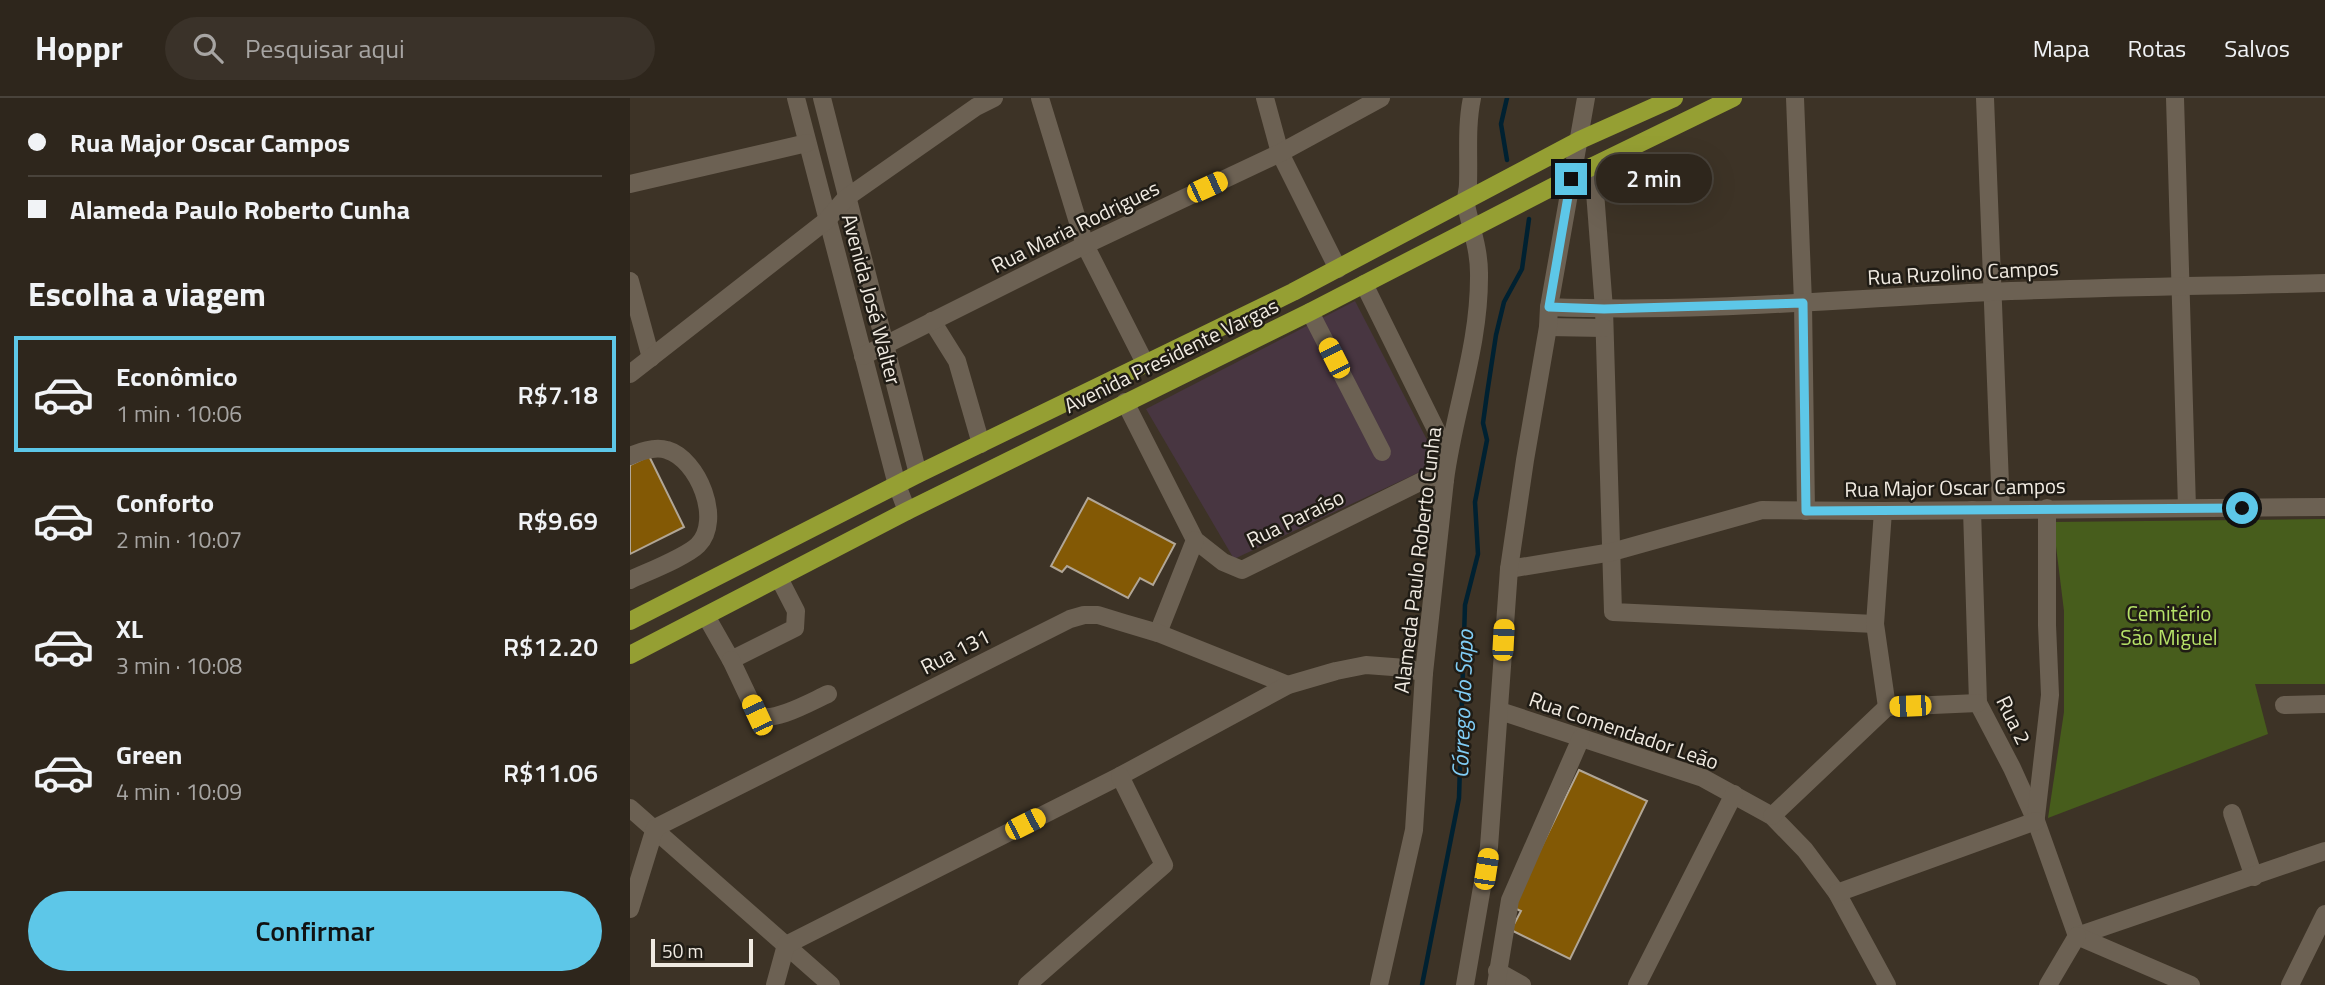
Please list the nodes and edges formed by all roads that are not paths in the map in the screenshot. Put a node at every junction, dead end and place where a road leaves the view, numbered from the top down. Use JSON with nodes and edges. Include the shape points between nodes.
{"nodes":[{"id":1,"x":796,"y":98,"type":"edge"},
{"id":2,"x":822,"y":98,"type":"edge"},
{"id":3,"x":994,"y":98,"type":"edge"},
{"id":4,"x":1040,"y":98,"type":"edge"},
{"id":5,"x":1265,"y":98,"type":"edge"},
{"id":6,"x":1381,"y":98,"type":"edge"},
{"id":7,"x":1586,"y":98,"type":"edge"},
{"id":8,"x":1674,"y":98,"type":"edge"},
{"id":9,"x":1733,"y":98,"type":"edge"},
{"id":10,"x":1795,"y":98,"type":"edge"},
{"id":11,"x":1985,"y":98,"type":"edge"},
{"id":12,"x":2175,"y":98,"type":"edge"},
{"id":13,"x":1468,"y":102,"type":"edge"},
{"id":14,"x":1580,"y":140,"type":"junction"},
{"id":15,"x":807,"y":142,"type":"junction"},
{"id":16,"x":1280,"y":153,"type":"junction"},
{"id":17,"x":1593,"y":166,"type":"junction"},
{"id":18,"x":1571,"y":179,"type":"junction"},
{"id":19,"x":630,"y":184,"type":"edge"},
{"id":20,"x":846,"y":198,"type":"junction"},
{"id":21,"x":1465,"y":202,"type":"junction"},
{"id":22,"x":827,"y":220,"type":"junction"},
{"id":23,"x":1473,"y":228,"type":"junction"},
{"id":24,"x":1085,"y":245,"type":"junction"},
{"id":25,"x":1338,"y":269,"type":"junction"},
{"id":26,"x":630,"y":282,"type":"edge"},
{"id":27,"x":2325,"y":283,"type":"edge"},
{"id":28,"x":1364,"y":284,"type":"junction"},
{"id":29,"x":2179,"y":287,"type":"junction"},
{"id":30,"x":1993,"y":292,"type":"junction"},
{"id":31,"x":1803,"y":303,"type":"junction"},
{"id":32,"x":1549,"y":307,"type":"junction"},
{"id":33,"x":1604,"y":309,"type":"junction"},
{"id":34,"x":1310,"y":312,"type":"junction"},
{"id":35,"x":932,"y":321,"type":"junction"},
{"id":36,"x":1548,"y":327,"type":"junction"},
{"id":37,"x":1604,"y":328,"type":"junction"},
{"id":38,"x":884,"y":344,"type":"junction"},
{"id":39,"x":863,"y":356,"type":"junction"},
{"id":40,"x":651,"y":358,"type":"junction"},
{"id":41,"x":1146,"y":365,"type":"junction"},
{"id":42,"x":630,"y":374,"type":"edge"},
{"id":43,"x":1125,"y":402,"type":"junction"},
{"id":44,"x":981,"y":444,"type":"junction"},
{"id":45,"x":1381,"y":452,"type":"dead end"},
{"id":46,"x":1448,"y":454,"type":"junction"},
{"id":47,"x":630,"y":456,"type":"edge"},
{"id":48,"x":918,"y":474,"type":"junction"},
{"id":49,"x":1445,"y":480,"type":"junction"},
{"id":50,"x":897,"y":485,"type":"junction"},
{"id":51,"x":2325,"y":507,"type":"edge"},
{"id":52,"x":2047,"y":508,"type":"junction"},
{"id":53,"x":2187,"y":508,"type":"junction"},
{"id":54,"x":1972,"y":510,"type":"junction"},
{"id":55,"x":2001,"y":510,"type":"junction"},
{"id":56,"x":907,"y":511,"type":"junction"},
{"id":57,"x":1806,"y":511,"type":"junction"},
{"id":58,"x":1883,"y":511,"type":"junction"},
{"id":59,"x":1195,"y":540,"type":"junction"},
{"id":60,"x":1612,"y":552,"type":"junction"},
{"id":61,"x":1509,"y":569,"type":"junction"},
{"id":62,"x":779,"y":579,"type":"junction"},
{"id":63,"x":630,"y":580,"type":"edge"},
{"id":64,"x":706,"y":616,"type":"junction"},
{"id":65,"x":630,"y":621,"type":"edge"},
{"id":66,"x":1875,"y":624,"type":"junction"},
{"id":67,"x":1158,"y":633,"type":"junction"},
{"id":68,"x":630,"y":655,"type":"edge"},
{"id":69,"x":731,"y":660,"type":"junction"},
{"id":70,"x":1424,"y":673,"type":"junction"},
{"id":71,"x":1288,"y":685,"type":"junction"},
{"id":72,"x":828,"y":694,"type":"dead end"},
{"id":73,"x":1978,"y":703,"type":"junction"},
{"id":74,"x":2325,"y":704,"type":"edge"},
{"id":75,"x":2284,"y":705,"type":"dead end"},
{"id":76,"x":1887,"y":707,"type":"junction"},
{"id":77,"x":1500,"y":711,"type":"junction"},
{"id":78,"x":1581,"y":738,"type":"junction"},
{"id":79,"x":1120,"y":776,"type":"junction"},
{"id":80,"x":1734,"y":794,"type":"junction"},
{"id":81,"x":630,"y":808,"type":"edge"},
{"id":82,"x":2232,"y":813,"type":"dead end"},
{"id":83,"x":1772,"y":816,"type":"junction"},
{"id":84,"x":2036,"y":821,"type":"junction"},
{"id":85,"x":655,"y":828,"type":"junction"},
{"id":86,"x":2325,"y":851,"type":"edge"},
{"id":87,"x":2254,"y":877,"type":"junction"},
{"id":88,"x":1837,"y":893,"type":"junction"},
{"id":89,"x":630,"y":909,"type":"edge"},
{"id":90,"x":2325,"y":914,"type":"edge"},
{"id":91,"x":2077,"y":936,"type":"junction"},
{"id":92,"x":786,"y":945,"type":"junction"},
{"id":93,"x":1497,"y":978,"type":"edge"},
{"id":94,"x":775,"y":985,"type":"edge"},
{"id":95,"x":831,"y":985,"type":"edge"},
{"id":96,"x":1027,"y":985,"type":"edge"},
{"id":97,"x":1379,"y":985,"type":"edge"},
{"id":98,"x":1465,"y":985,"type":"edge"},
{"id":99,"x":1522,"y":985,"type":"edge"},
{"id":100,"x":1637,"y":985,"type":"edge"},
{"id":101,"x":1887,"y":985,"type":"edge"},
{"id":102,"x":2048,"y":985,"type":"edge"},
{"id":103,"x":2191,"y":985,"type":"edge"},
{"id":104,"x":2290,"y":985,"type":"edge"}],
"edges":[{"from":1,"to":15,"type":"street","name":"Avenida José Walter"},
{"from":2,"to":20,"type":"street","name":"Avenida José Walter"},
{"from":3,"to":20,"type":"street"},
{"from":4,"to":24,"type":"street"},
{"from":5,"to":16,"type":"street"},
{"from":6,"to":16,"type":"street","name":"Rua Maria Rodrigues"},
{"from":7,"to":14,"type":"street"},
{"from":8,"to":14,"type":"main road","name":"Avenida Presidente Vargas"},
{"from":9,"to":17,"type":"main road","name":"Avenida Presidente Vargas"},
{"from":10,"to":31,"type":"street"},
{"from":11,"to":30,"type":"street"},
{"from":12,"to":29,"type":"street"},
{"from":13,"to":21,"type":"street","name":"Alameda Paulo Roberto Cunha"},
{"from":14,"to":18,"type":"street"},
{"from":14,"to":21,"type":"main road","name":"Avenida Presidente Vargas"},
{"from":15,"to":19,"type":"street"},
{"from":15,"to":22,"type":"street","name":"Avenida José Walter"},
{"from":16,"to":24,"type":"street","name":"Rua Maria Rodrigues"},
{"from":16,"to":25,"type":"street"},
{"from":17,"to":18,"type":"main road","name":"Avenida Presidente Vargas"},
{"from":17,"to":33,"type":"street"},
{"from":18,"to":23,"type":"main road","name":"Avenida Presidente Vargas"},
{"from":18,"to":32,"type":"street"},
{"from":20,"to":22,"type":"street"},
{"from":20,"to":38,"type":"street","name":"Avenida José Walter"},
{"from":21,"to":23,"type":"street","name":"Alameda Paulo Roberto Cunha"},
{"from":21,"to":25,"type":"main road","name":"Avenida Presidente Vargas"},
{"from":22,"to":39,"type":"street","name":"Avenida José Walter"},
{"from":22,"to":40,"type":"street"},
{"from":23,"to":28,"type":"main road","name":"Avenida Presidente Vargas"},
{"from":23,"to":46,"type":"street","name":"Alameda Paulo Roberto Cunha","via":[[1479,273],[1473,349]]},
{"from":24,"to":35,"type":"street","name":"Rua Maria Rodrigues"},
{"from":24,"to":41,"type":"street"},
{"from":25,"to":41,"type":"main road","name":"Avenida Presidente Vargas"},
{"from":26,"to":40,"type":"street"},
{"from":27,"to":29,"type":"street","name":"Rua Ruzolino Campos"},
{"from":28,"to":34,"type":"main road","name":"Avenida Presidente Vargas"},
{"from":28,"to":46,"type":"street"},
{"from":29,"to":30,"type":"street","name":"Rua Ruzolino Campos"},
{"from":29,"to":53,"type":"street"},
{"from":30,"to":31,"type":"street","name":"Rua Ruzolino Campos"},
{"from":30,"to":55,"type":"street"},
{"from":31,"to":33,"type":"street","name":"Rua Ruzolino Campos"},
{"from":31,"to":57,"type":"street"},
{"from":32,"to":33,"type":"street","name":"Rua Ruzolino Campos"},
{"from":32,"to":36,"type":"street"},
{"from":33,"to":37,"type":"street"},
{"from":34,"to":43,"type":"main road","name":"Avenida Presidente Vargas"},
{"from":34,"to":45,"type":"street"},
{"from":35,"to":38,"type":"street","name":"Rua Maria Rodrigues"},
{"from":35,"to":44,"type":"street","via":[[957,361]]},
{"from":36,"to":37,"type":"street"},
{"from":36,"to":61,"type":"street"},
{"from":37,"to":60,"type":"street"},
{"from":38,"to":39,"type":"street","name":"Rua Maria Rodrigues"},
{"from":38,"to":48,"type":"street","name":"Avenida José Walter"},
{"from":39,"to":50,"type":"street","name":"Avenida José Walter"},
{"from":40,"to":42,"type":"street"},
{"from":41,"to":44,"type":"main road","name":"Avenida Presidente Vargas"},
{"from":43,"to":56,"type":"main road","name":"Avenida Presidente Vargas"},
{"from":43,"to":59,"type":"street","name":"Rua Paraíso"},
{"from":44,"to":48,"type":"main road","name":"Avenida Presidente Vargas"},
{"from":46,"to":49,"type":"street","name":"Alameda Paulo Roberto Cunha"},
{"from":47,"to":63,"type":"street","via":[[657,448],[680,456],[696,475],[709,511],[709,528],[698,546]]},
{"from":48,"to":50,"type":"main road","name":"Avenida Presidente Vargas"},
{"from":49,"to":59,"type":"street","name":"Rua Paraíso","via":[[1432,476],[1242,570]]},
{"from":49,"to":70,"type":"street","name":"Alameda Paulo Roberto Cunha"},
{"from":50,"to":56,"type":"street","name":"Avenida José Walter"},
{"from":50,"to":65,"type":"main road","name":"Avenida Presidente Vargas"},
{"from":51,"to":53,"type":"street","name":"Rua Major Oscar Campos"},
{"from":52,"to":53,"type":"street","name":"Rua Major Oscar Campos"},
{"from":52,"to":55,"type":"street","name":"Rua Major Oscar Campos"},
{"from":52,"to":84,"type":"street","via":[[2050,695]]},
{"from":54,"to":55,"type":"street","name":"Rua Major Oscar Campos"},
{"from":54,"to":58,"type":"street","name":"Rua Major Oscar Campos"},
{"from":54,"to":73,"type":"street","name":"Rua 2"},
{"from":56,"to":62,"type":"main road","name":"Avenida Presidente Vargas"},
{"from":57,"to":58,"type":"street","name":"Rua Major Oscar Campos"},
{"from":57,"to":60,"type":"street","name":"Rua Major Oscar Campos","via":[[1762,510]]},
{"from":58,"to":66,"type":"street"},
{"from":59,"to":67,"type":"street"},
{"from":60,"to":61,"type":"street","name":"Rua Major Oscar Campos"},
{"from":60,"to":66,"type":"street","via":[[1613,612]]},
{"from":61,"to":77,"type":"street"},
{"from":62,"to":64,"type":"main road","name":"Avenida Presidente Vargas"},
{"from":62,"to":69,"type":"street","via":[[796,611],[795,628]]},
{"from":64,"to":68,"type":"main road","name":"Avenida Presidente Vargas"},
{"from":64,"to":69,"type":"street"},
{"from":66,"to":76,"type":"street"},
{"from":67,"to":71,"type":"street","name":"Rua 131"},
{"from":67,"to":85,"type":"street","name":"Rua 131","via":[[1098,615],[1070,619]]},
{"from":69,"to":72,"type":"street","via":[[762,718],[776,717]]},
{"from":70,"to":71,"type":"street","via":[[1366,665]]},
{"from":70,"to":97,"type":"street","name":"Alameda Paulo Roberto Cunha","via":[[1414,830]]},
{"from":71,"to":79,"type":"street"},
{"from":73,"to":76,"type":"street"},
{"from":73,"to":84,"type":"street","name":"Rua 2"},
{"from":74,"to":75,"type":"street"},
{"from":76,"to":83,"type":"street"},
{"from":77,"to":78,"type":"street","name":"Rua Comendador Leão"},
{"from":77,"to":98,"type":"street","via":[[1489,846]]},
{"from":78,"to":80,"type":"street","name":"Rua Comendador Leão","via":[[1703,778]]},
{"from":78,"to":93,"type":"street","via":[[1510,900]]},
{"from":79,"to":92,"type":"street"},
{"from":79,"to":96,"type":"street","via":[[1164,865]]},
{"from":80,"to":83,"type":"street","name":"Rua Comendador Leão"},
{"from":80,"to":100,"type":"street"},
{"from":81,"to":85,"type":"street"},
{"from":82,"to":87,"type":"street"},
{"from":83,"to":88,"type":"street","name":"Rua Comendador Leão"},
{"from":84,"to":88,"type":"street"},
{"from":84,"to":91,"type":"street","name":"Rua 2"},
{"from":85,"to":89,"type":"street"},
{"from":85,"to":92,"type":"street"},
{"from":86,"to":87,"type":"street"},
{"from":87,"to":91,"type":"street"},
{"from":88,"to":101,"type":"street","name":"Rua Comendador Leão"},
{"from":90,"to":104,"type":"street"},
{"from":91,"to":102,"type":"street"},
{"from":91,"to":103,"type":"street"},
{"from":92,"to":94,"type":"street"},
{"from":92,"to":95,"type":"street"},
{"from":93,"to":99,"type":"street"}]}
